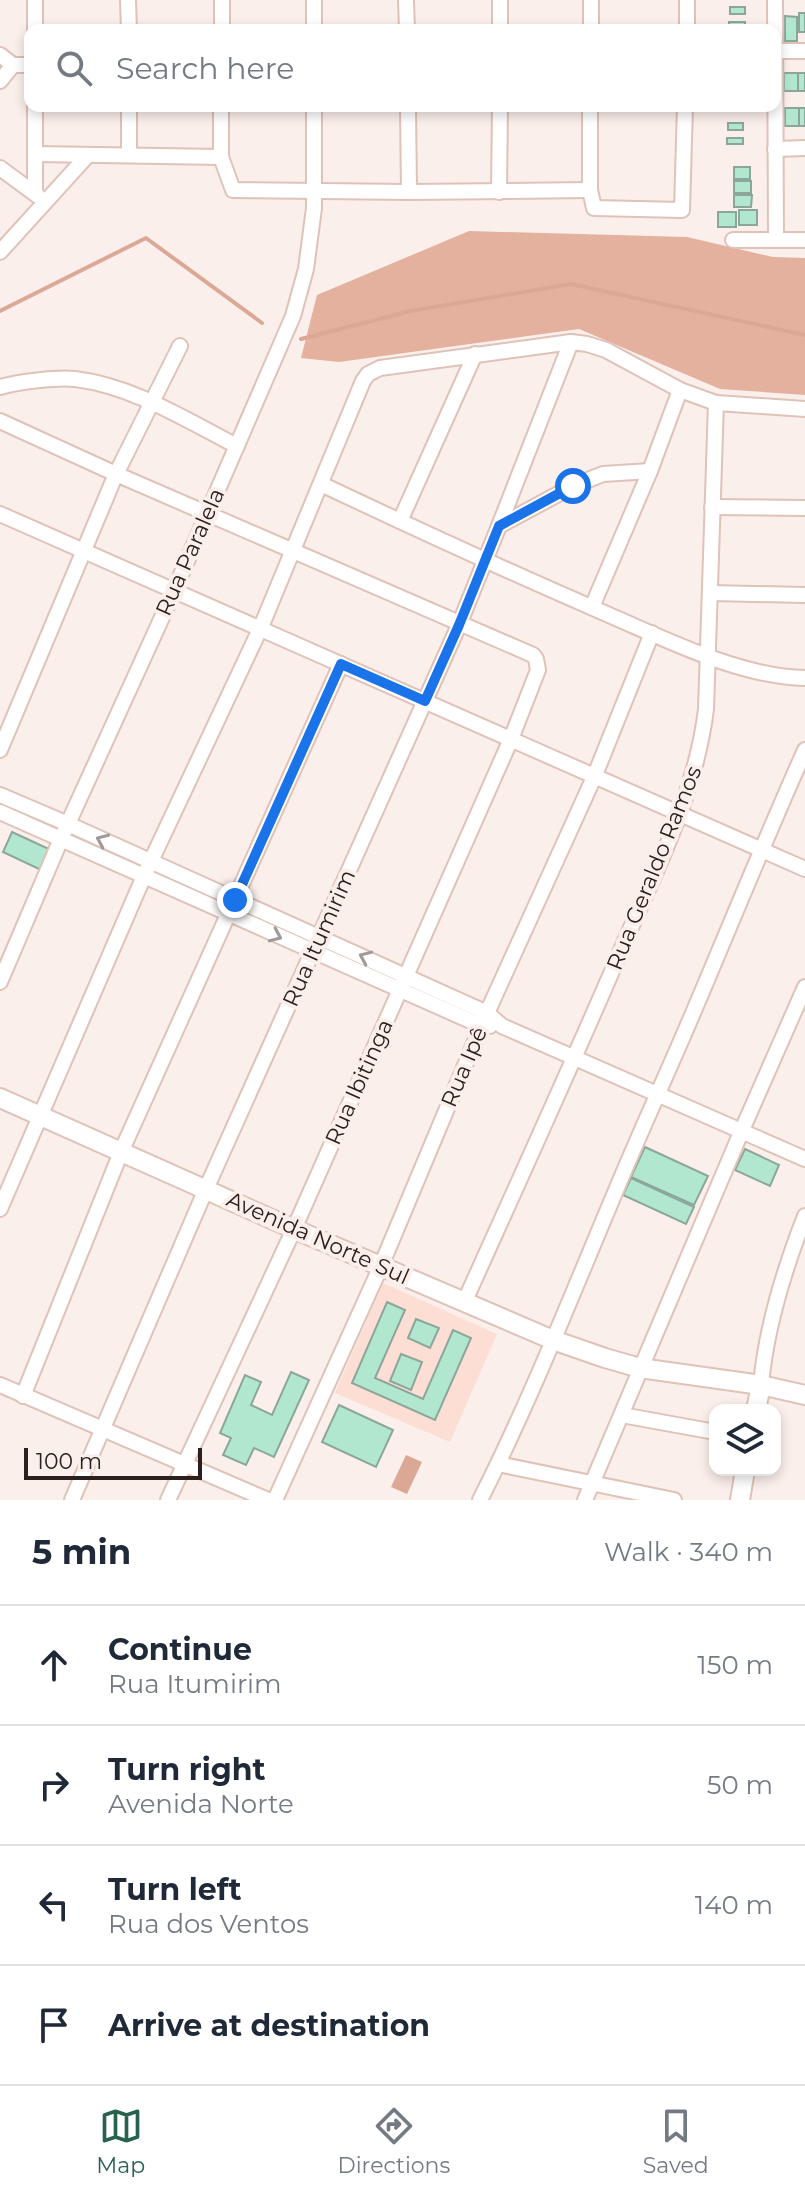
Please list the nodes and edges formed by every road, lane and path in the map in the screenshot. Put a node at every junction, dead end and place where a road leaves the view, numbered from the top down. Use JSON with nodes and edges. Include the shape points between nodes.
{"nodes":[{"id":1,"x":35,"y":0,"type":"edge"},
{"id":2,"x":128,"y":0,"type":"edge"},
{"id":3,"x":222,"y":0,"type":"edge"},
{"id":4,"x":314,"y":0,"type":"edge"},
{"id":5,"x":406,"y":0,"type":"edge"},
{"id":6,"x":500,"y":0,"type":"edge"},
{"id":7,"x":591,"y":0,"type":"edge"},
{"id":8,"x":687,"y":0,"type":"edge"},
{"id":9,"x":775,"y":0,"type":"edge"},
{"id":10,"x":35,"y":24,"type":"edge"},
{"id":11,"x":129,"y":24,"type":"edge"},
{"id":12,"x":222,"y":24,"type":"edge"},
{"id":13,"x":314,"y":24,"type":"edge"},
{"id":14,"x":407,"y":24,"type":"edge"},
{"id":15,"x":500,"y":24,"type":"edge"},
{"id":16,"x":591,"y":24,"type":"edge"},
{"id":17,"x":687,"y":24,"type":"edge"},
{"id":18,"x":775,"y":24,"type":"edge"},
{"id":19,"x":781,"y":51,"type":"edge"},
{"id":20,"x":805,"y":51,"type":"edge"},
{"id":21,"x":0,"y":55,"type":"edge"},
{"id":22,"x":13,"y":65,"type":"junction"},
{"id":23,"x":24,"y":65,"type":"edge"},
{"id":24,"x":0,"y":81,"type":"edge"},
{"id":25,"x":35,"y":112,"type":"edge"},
{"id":26,"x":129,"y":112,"type":"edge"},
{"id":27,"x":221,"y":112,"type":"edge"},
{"id":28,"x":314,"y":112,"type":"edge"},
{"id":29,"x":408,"y":112,"type":"edge"},
{"id":30,"x":500,"y":112,"type":"edge"},
{"id":31,"x":590,"y":112,"type":"edge"},
{"id":32,"x":685,"y":112,"type":"edge"},
{"id":33,"x":775,"y":112,"type":"edge"},
{"id":34,"x":805,"y":148,"type":"edge"},
{"id":35,"x":775,"y":149,"type":"junction"},
{"id":36,"x":35,"y":154,"type":"junction"},
{"id":37,"x":88,"y":155,"type":"junction"},
{"id":38,"x":129,"y":155,"type":"junction"},
{"id":39,"x":221,"y":157,"type":"junction"},
{"id":40,"x":0,"y":168,"type":"edge"},
{"id":41,"x":590,"y":190,"type":"junction"},
{"id":42,"x":314,"y":191,"type":"junction"},
{"id":43,"x":409,"y":192,"type":"junction"},
{"id":44,"x":499,"y":192,"type":"junction"},
{"id":45,"x":40,"y":197,"type":"junction"},
{"id":46,"x":733,"y":240,"type":"dead end"},
{"id":47,"x":776,"y":240,"type":"junction"},
{"id":48,"x":805,"y":240,"type":"edge"},
{"id":49,"x":0,"y":252,"type":"edge"},
{"id":50,"x":571,"y":342,"type":"junction"},
{"id":51,"x":180,"y":346,"type":"dead end"},
{"id":52,"x":475,"y":354,"type":"junction"},
{"id":53,"x":0,"y":387,"type":"edge"},
{"id":54,"x":680,"y":390,"type":"junction"},
{"id":55,"x":153,"y":403,"type":"junction"},
{"id":56,"x":716,"y":403,"type":"junction"},
{"id":57,"x":805,"y":409,"type":"edge"},
{"id":58,"x":0,"y":421,"type":"edge"},
{"id":59,"x":237,"y":446,"type":"junction"},
{"id":60,"x":650,"y":471,"type":"junction"},
{"id":61,"x":116,"y":474,"type":"junction"},
{"id":62,"x":321,"y":484,"type":"junction"},
{"id":63,"x":712,"y":507,"type":"junction"},
{"id":64,"x":805,"y":508,"type":"edge"},
{"id":65,"x":207,"y":513,"type":"junction"},
{"id":66,"x":0,"y":514,"type":"edge"},
{"id":67,"x":400,"y":521,"type":"junction"},
{"id":68,"x":499,"y":526,"type":"junction"},
{"id":69,"x":84,"y":550,"type":"junction"},
{"id":70,"x":293,"y":550,"type":"junction"},
{"id":71,"x":485,"y":561,"type":"junction"},
{"id":72,"x":174,"y":591,"type":"junction"},
{"id":73,"x":711,"y":593,"type":"junction"},
{"id":74,"x":805,"y":595,"type":"edge"},
{"id":75,"x":592,"y":607,"type":"junction"},
{"id":76,"x":459,"y":625,"type":"junction"},
{"id":77,"x":261,"y":627,"type":"junction"},
{"id":78,"x":652,"y":633,"type":"junction"},
{"id":79,"x":708,"y":655,"type":"junction"},
{"id":80,"x":341,"y":664,"type":"junction"},
{"id":81,"x":805,"y":678,"type":"edge"},
{"id":82,"x":425,"y":701,"type":"junction"},
{"id":83,"x":511,"y":739,"type":"junction"},
{"id":84,"x":0,"y":750,"type":"edge"},
{"id":85,"x":805,"y":750,"type":"edge"},
{"id":86,"x":595,"y":775,"type":"junction"},
{"id":87,"x":0,"y":795,"type":"edge"},
{"id":88,"x":0,"y":812,"type":"edge"},
{"id":89,"x":680,"y":814,"type":"junction"},
{"id":90,"x":68,"y":824,"type":"junction"},
{"id":91,"x":61,"y":839,"type":"junction"},
{"id":92,"x":761,"y":849,"type":"junction"},
{"id":93,"x":151,"y":862,"type":"junction"},
{"id":94,"x":805,"y":869,"type":"edge"},
{"id":95,"x":144,"y":876,"type":"junction"},
{"id":96,"x":235,"y":900,"type":"junction"},
{"id":97,"x":228,"y":915,"type":"junction"},
{"id":98,"x":320,"y":937,"type":"junction"},
{"id":99,"x":313,"y":952,"type":"junction"},
{"id":100,"x":0,"y":982,"type":"edge"},
{"id":101,"x":403,"y":982,"type":"junction"},
{"id":102,"x":805,"y":987,"type":"edge"},
{"id":103,"x":484,"y":1019,"type":"junction"},
{"id":104,"x":575,"y":1057,"type":"junction"},
{"id":105,"x":656,"y":1094,"type":"junction"},
{"id":106,"x":0,"y":1098,"type":"edge"},
{"id":107,"x":40,"y":1115,"type":"junction"},
{"id":108,"x":742,"y":1130,"type":"junction"},
{"id":109,"x":121,"y":1152,"type":"junction"},
{"id":110,"x":805,"y":1159,"type":"edge"},
{"id":111,"x":206,"y":1189,"type":"junction"},
{"id":112,"x":0,"y":1209,"type":"edge"},
{"id":113,"x":805,"y":1216,"type":"edge"},
{"id":114,"x":294,"y":1229,"type":"junction"},
{"id":115,"x":381,"y":1266,"type":"junction"},
{"id":116,"x":464,"y":1303,"type":"junction"},
{"id":117,"x":553,"y":1340,"type":"junction"},
{"id":118,"x":640,"y":1368,"type":"junction"},
{"id":119,"x":0,"y":1385,"type":"edge"},
{"id":120,"x":761,"y":1385,"type":"junction"},
{"id":121,"x":805,"y":1395,"type":"edge"},
{"id":122,"x":23,"y":1396,"type":"junction"},
{"id":123,"x":757,"y":1404,"type":"edge"},
{"id":124,"x":622,"y":1415,"type":"junction"},
{"id":125,"x":104,"y":1430,"type":"junction"},
{"id":126,"x":709,"y":1431,"type":"edge"},
{"id":127,"x":184,"y":1463,"type":"junction"},
{"id":128,"x":498,"y":1464,"type":"junction"},
{"id":129,"x":744,"y":1476,"type":"edge"},
{"id":130,"x":594,"y":1482,"type":"junction"},
{"id":131,"x":72,"y":1500,"type":"edge"},
{"id":132,"x":168,"y":1500,"type":"edge"},
{"id":133,"x":268,"y":1500,"type":"edge"},
{"id":134,"x":275,"y":1500,"type":"edge"},
{"id":135,"x":480,"y":1500,"type":"edge"},
{"id":136,"x":585,"y":1500,"type":"edge"},
{"id":137,"x":674,"y":1500,"type":"edge"},
{"id":138,"x":740,"y":1500,"type":"edge"}],
"edges":[{"from":1,"to":10,"type":"street"},
{"from":2,"to":11,"type":"street"},
{"from":3,"to":12,"type":"street"},
{"from":4,"to":13,"type":"street"},
{"from":5,"to":14,"type":"street"},
{"from":6,"to":15,"type":"street"},
{"from":7,"to":16,"type":"street"},
{"from":8,"to":17,"type":"street"},
{"from":9,"to":18,"type":"street"},
{"from":19,"to":20,"type":"street"},
{"from":21,"to":22,"type":"street"},
{"from":22,"to":23,"type":"street"},
{"from":22,"to":24,"type":"street"},
{"from":25,"to":36,"type":"street"},
{"from":26,"to":38,"type":"street"},
{"from":27,"to":39,"type":"street"},
{"from":28,"to":42,"type":"street","name":"Rua Paralela"},
{"from":29,"to":43,"type":"street"},
{"from":30,"to":44,"type":"street"},
{"from":31,"to":41,"type":"street"},
{"from":32,"to":41,"type":"street","via":[[682,210],[594,208]]},
{"from":33,"to":35,"type":"street"},
{"from":34,"to":35,"type":"street"},
{"from":35,"to":47,"type":"street"},
{"from":36,"to":37,"type":"street"},
{"from":36,"to":45,"type":"street"},
{"from":37,"to":38,"type":"street"},
{"from":37,"to":45,"type":"street"},
{"from":38,"to":39,"type":"street"},
{"from":39,"to":42,"type":"street","via":[[233,190]]},
{"from":40,"to":45,"type":"street"},
{"from":41,"to":44,"type":"street"},
{"from":42,"to":43,"type":"street"},
{"from":42,"to":59,"type":"street","name":"Rua Paralela","via":[[306,269],[293,316]]},
{"from":43,"to":44,"type":"street"},
{"from":45,"to":49,"type":"street"},
{"from":46,"to":47,"type":"street"},
{"from":47,"to":48,"type":"street"},
{"from":50,"to":52,"type":"street"},
{"from":50,"to":54,"type":"street","via":[[606,350]]},
{"from":50,"to":68,"type":"street","name":"Rua Itumirim"},
{"from":51,"to":55,"type":"street"},
{"from":52,"to":62,"type":"street","via":[[368,374]]},
{"from":52,"to":67,"type":"street"},
{"from":53,"to":55,"type":"street","via":[[72,379]]},
{"from":54,"to":56,"type":"street"},
{"from":54,"to":60,"type":"street"},
{"from":55,"to":59,"type":"street"},
{"from":55,"to":61,"type":"street"},
{"from":56,"to":57,"type":"street"},
{"from":56,"to":63,"type":"street","name":"Rua Geraldo Ramos"},
{"from":58,"to":61,"type":"street"},
{"from":59,"to":65,"type":"street","name":"Rua Paralela"},
{"from":60,"to":68,"type":"street","via":[[603,474]]},
{"from":60,"to":75,"type":"street"},
{"from":61,"to":65,"type":"street"},
{"from":61,"to":69,"type":"street"},
{"from":62,"to":67,"type":"street"},
{"from":62,"to":70,"type":"street"},
{"from":63,"to":64,"type":"street"},
{"from":63,"to":73,"type":"street","name":"Rua Geraldo Ramos"},
{"from":65,"to":70,"type":"street"},
{"from":65,"to":72,"type":"street","name":"Rua Paralela"},
{"from":66,"to":69,"type":"street"},
{"from":67,"to":71,"type":"street"},
{"from":68,"to":71,"type":"street","name":"Rua Itumirim"},
{"from":69,"to":72,"type":"street"},
{"from":69,"to":84,"type":"street"},
{"from":70,"to":76,"type":"street"},
{"from":70,"to":77,"type":"street"},
{"from":71,"to":75,"type":"street"},
{"from":71,"to":76,"type":"street","name":"Rua Itumirim"},
{"from":72,"to":77,"type":"street"},
{"from":72,"to":90,"type":"street","name":"Rua Paralela"},
{"from":73,"to":74,"type":"street"},
{"from":73,"to":79,"type":"street","name":"Rua Geraldo Ramos"},
{"from":75,"to":78,"type":"street"},
{"from":76,"to":82,"type":"street","name":"Rua Itumirim"},
{"from":76,"to":83,"type":"street","name":"Rua Ibitinga","via":[[536,659],[538,670]]},
{"from":77,"to":80,"type":"street"},
{"from":77,"to":93,"type":"street"},
{"from":78,"to":79,"type":"street"},
{"from":78,"to":86,"type":"street","name":"Rua Ipê"},
{"from":79,"to":81,"type":"street","via":[[761,673]]},
{"from":79,"to":89,"type":"street","name":"Rua Geraldo Ramos","via":[[704,732]]},
{"from":80,"to":82,"type":"street"},
{"from":80,"to":96,"type":"street"},
{"from":82,"to":83,"type":"street"},
{"from":82,"to":98,"type":"street","name":"Rua Itumirim"},
{"from":83,"to":86,"type":"street"},
{"from":83,"to":101,"type":"street","name":"Rua Ibitinga"},
{"from":85,"to":92,"type":"street"},
{"from":86,"to":89,"type":"street"},
{"from":86,"to":103,"type":"street","name":"Rua Ipê"},
{"from":87,"to":90,"type":"street"},
{"from":88,"to":91,"type":"street"},
{"from":89,"to":92,"type":"street"},
{"from":89,"to":104,"type":"street","name":"Rua Geraldo Ramos"},
{"from":90,"to":91,"type":"street","name":"Rua Paralela"},
{"from":93,"to":90,"type":"street","one_way":true},
{"from":91,"to":95,"type":"street"},
{"from":91,"to":100,"type":"street","name":"Rua Paralela"},
{"from":92,"to":94,"type":"street"},
{"from":92,"to":105,"type":"street"},
{"from":93,"to":95,"type":"street"},
{"from":93,"to":96,"type":"street"},
{"from":95,"to":97,"type":"street"},
{"from":95,"to":107,"type":"street"},
{"from":96,"to":97,"type":"street"},
{"from":96,"to":98,"type":"street"},
{"from":97,"to":99,"type":"street","one_way":true},
{"from":97,"to":109,"type":"street"},
{"from":98,"to":99,"type":"street","name":"Rua Itumirim"},
{"from":101,"to":98,"type":"street","one_way":true},
{"from":99,"to":101,"type":"street"},
{"from":99,"to":111,"type":"street","name":"Rua Itumirim"},
{"from":101,"to":103,"type":"street"},
{"from":101,"to":114,"type":"street","name":"Rua Ibitinga"},
{"from":102,"to":108,"type":"street"},
{"from":103,"to":104,"type":"street"},
{"from":103,"to":115,"type":"street","name":"Rua Ipê"},
{"from":104,"to":105,"type":"street"},
{"from":104,"to":116,"type":"street","name":"Rua Geraldo Ramos"},
{"from":105,"to":108,"type":"street"},
{"from":105,"to":117,"type":"street"},
{"from":106,"to":107,"type":"street","name":"Avenida Norte Sul"},
{"from":107,"to":109,"type":"street","name":"Avenida Norte Sul"},
{"from":107,"to":112,"type":"street"},
{"from":108,"to":110,"type":"street"},
{"from":108,"to":118,"type":"street"},
{"from":109,"to":111,"type":"street","name":"Avenida Norte Sul"},
{"from":109,"to":122,"type":"street"},
{"from":111,"to":114,"type":"street","name":"Avenida Norte Sul"},
{"from":111,"to":125,"type":"street","name":"Rua Itumirim"},
{"from":113,"to":120,"type":"street","via":[[768,1336]]},
{"from":114,"to":115,"type":"street","name":"Avenida Norte Sul"},
{"from":114,"to":127,"type":"street","name":"Rua Ibitinga"},
{"from":115,"to":116,"type":"street","name":"Avenida Norte Sul"},
{"from":115,"to":134,"type":"street","name":"Rua Ipê"},
{"from":116,"to":117,"type":"street","name":"Avenida Norte Sul"},
{"from":117,"to":118,"type":"street","name":"Avenida Norte Sul"},
{"from":117,"to":128,"type":"street"},
{"from":118,"to":120,"type":"street","name":"Avenida Norte Sul"},
{"from":118,"to":124,"type":"street"},
{"from":119,"to":122,"type":"street"},
{"from":120,"to":121,"type":"street","name":"Avenida Norte Sul"},
{"from":120,"to":123,"type":"street"},
{"from":122,"to":125,"type":"street"},
{"from":124,"to":126,"type":"street"},
{"from":124,"to":130,"type":"street"},
{"from":125,"to":127,"type":"street"},
{"from":125,"to":131,"type":"street","name":"Rua Itumirim"},
{"from":127,"to":132,"type":"street","name":"Rua Ibitinga"},
{"from":127,"to":133,"type":"street"},
{"from":128,"to":130,"type":"street"},
{"from":128,"to":135,"type":"street"},
{"from":129,"to":138,"type":"street"},
{"from":130,"to":136,"type":"street"},
{"from":130,"to":137,"type":"street"}]}
